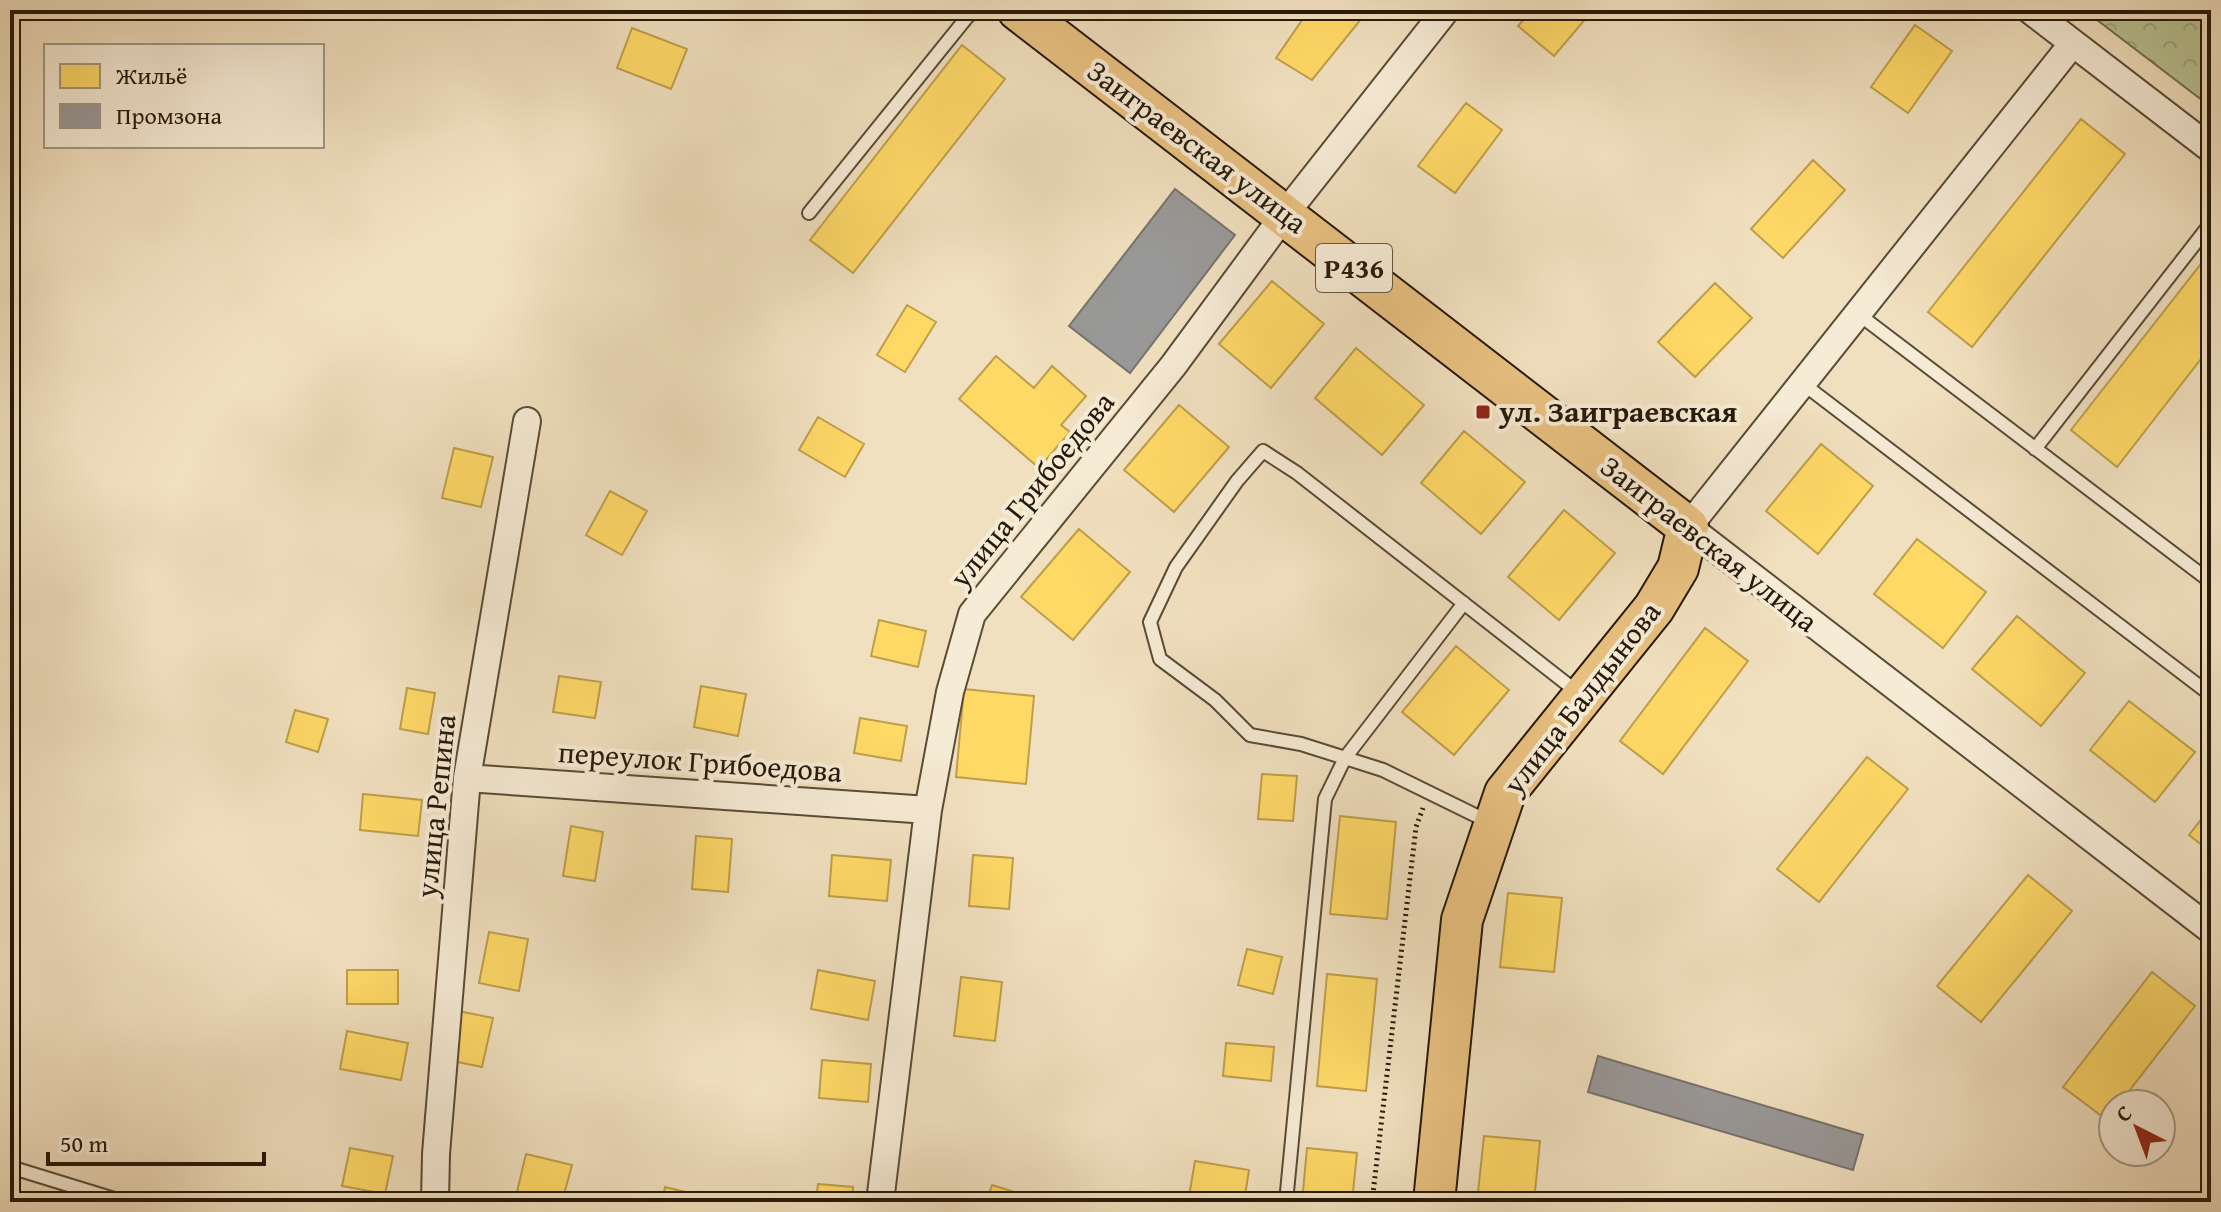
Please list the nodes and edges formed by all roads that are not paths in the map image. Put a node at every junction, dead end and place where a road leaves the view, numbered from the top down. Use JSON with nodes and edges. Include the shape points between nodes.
{"nodes":[{"id":1,"x":977,"y":10,"type":"edge"},
{"id":2,"x":1018,"y":10,"type":"edge"},
{"id":3,"x":1446,"y":10,"type":"edge"},
{"id":4,"x":2043,"y":15,"type":"edge"},
{"id":5,"x":2073,"y":43,"type":"junction"},
{"id":6,"x":2211,"y":149,"type":"edge"},
{"id":7,"x":809,"y":213,"type":"dead end"},
{"id":8,"x":1285,"y":214,"type":"junction"},
{"id":9,"x":2211,"y":223,"type":"edge"},
{"id":10,"x":1857,"y":313,"type":"junction"},
{"id":11,"x":1802,"y":383,"type":"junction"},
{"id":12,"x":527,"y":421,"type":"dead end"},
{"id":13,"x":2035,"y":449,"type":"junction"},
{"id":14,"x":1688,"y":527,"type":"junction"},
{"id":15,"x":2211,"y":582,"type":"edge"},
{"id":16,"x":1464,"y":603,"type":"junction"},
{"id":17,"x":2211,"y":695,"type":"edge"},
{"id":18,"x":1581,"y":698,"type":"junction"},
{"id":19,"x":1345,"y":758,"type":"junction"},
{"id":20,"x":467,"y":778,"type":"junction"},
{"id":21,"x":928,"y":810,"type":"junction"},
{"id":22,"x":1494,"y":825,"type":"junction"},
{"id":23,"x":2211,"y":930,"type":"edge"},
{"id":24,"x":10,"y":1167,"type":"edge"},
{"id":25,"x":124,"y":1202,"type":"edge"},
{"id":26,"x":435,"y":1202,"type":"edge"},
{"id":27,"x":880,"y":1202,"type":"edge"},
{"id":28,"x":1286,"y":1202,"type":"edge"},
{"id":29,"x":1434,"y":1202,"type":"edge"}],
"edges":[{"from":1,"to":7,"type":"lane"},
{"from":2,"to":8,"type":"main road","name":"Заиграевская улица","number":"P436"},
{"from":3,"to":8,"type":"street","name":"улица Грибоедова"},
{"from":4,"to":5,"type":"street"},
{"from":5,"to":6,"type":"street"},
{"from":5,"to":10,"type":"street"},
{"from":8,"to":14,"type":"main road","name":"Заиграевская улица","number":"P436"},
{"from":8,"to":21,"type":"street","name":"улица Грибоедова","via":[[1173,366],[972,614],[950,692]]},
{"from":9,"to":13,"type":"lane"},
{"from":10,"to":11,"type":"street"},
{"from":10,"to":13,"type":"lane"},
{"from":11,"to":14,"type":"street"},
{"from":11,"to":17,"type":"lane"},
{"from":12,"to":20,"type":"street","name":"улица Репина"},
{"from":13,"to":15,"type":"lane"},
{"from":14,"to":18,"type":"main road","name":"улица Балдынова","via":[[1678,568],[1654,608]]},
{"from":14,"to":23,"type":"street","name":"Заиграевская улица"},
{"from":16,"to":18,"type":"lane"},
{"from":16,"to":19,"type":"lane"},
{"from":16,"to":19,"type":"lane","via":[[1263,451],[1237,481],[1176,567],[1150,622],[1160,659],[1215,700],[1250,735]]},
{"from":18,"to":22,"type":"main road","name":"улица Балдынова","via":[[1505,793]]},
{"from":19,"to":22,"type":"lane","via":[[1383,770]]},
{"from":19,"to":28,"type":"lane","via":[[1325,799]]},
{"from":20,"to":21,"type":"street","name":"переулок Грибоедова"},
{"from":20,"to":26,"type":"street","name":"улица Репина"},
{"from":21,"to":27,"type":"street","name":"улица Грибоедова"},
{"from":22,"to":29,"type":"main road","name":"улица Балдынова","via":[[1462,920]]},
{"from":24,"to":25,"type":"lane"}]}
